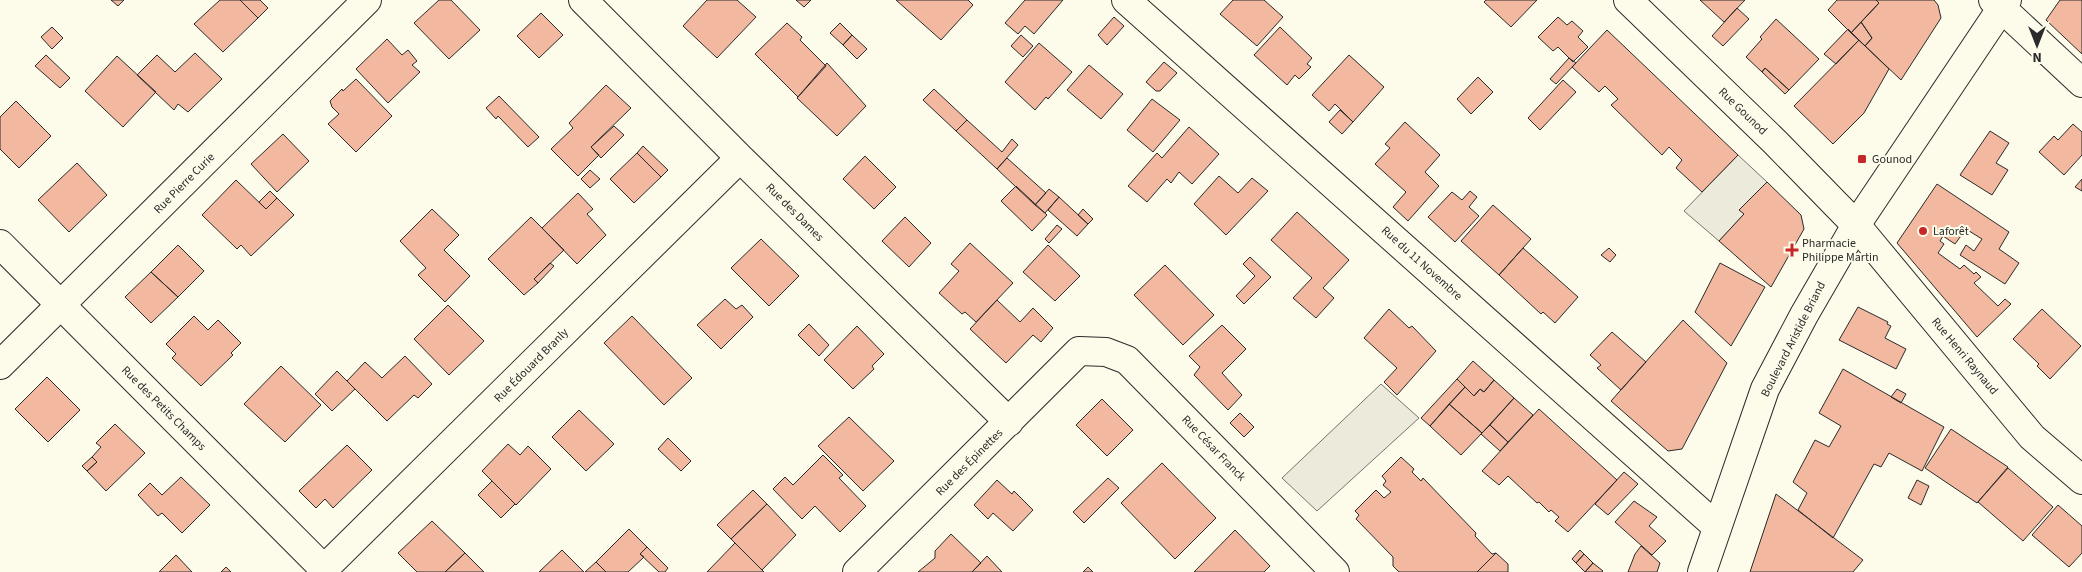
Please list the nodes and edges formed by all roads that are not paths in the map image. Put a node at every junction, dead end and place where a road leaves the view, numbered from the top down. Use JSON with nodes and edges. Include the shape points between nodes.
{"nodes":[{"id":1,"x":367,"y":0,"type":"edge"},
{"id":2,"x":583,"y":0,"type":"edge"},
{"id":3,"x":1126,"y":0,"type":"edge"},
{"id":4,"x":1628,"y":0,"type":"edge"},
{"id":5,"x":2000,"y":3,"type":"edge"},
{"id":6,"x":2082,"y":83,"type":"edge"},
{"id":7,"x":740,"y":158,"type":"junction"},
{"id":8,"x":1856,"y":225,"type":"junction"},
{"id":9,"x":0,"y":244,"type":"edge"},
{"id":10,"x":61,"y":305,"type":"junction"},
{"id":11,"x":1080,"y":351,"type":"joint"},
{"id":12,"x":0,"y":366,"type":"edge"},
{"id":13,"x":1009,"y":422,"type":"junction"},
{"id":14,"x":2082,"y":480,"type":"edge"},
{"id":15,"x":1717,"y":527,"type":"junction"},
{"id":16,"x":324,"y":571,"type":"edge"},
{"id":17,"x":857,"y":572,"type":"edge"},
{"id":18,"x":1335,"y":572,"type":"edge"},
{"id":19,"x":1702,"y":572,"type":"edge"}],
"edges":[{"from":1,"to":10,"type":"street","name":"Rue Pierre Curie"},
{"from":2,"to":7,"type":"street","name":"Rue des Dames"},
{"from":3,"to":15,"type":"street","name":"Rue du 11 Novembre"},
{"from":4,"to":8,"type":"street","name":"Rue Gounod"},
{"from":5,"to":6,"type":"street"},
{"from":5,"to":8,"type":"street","name":"Boulevard Aristide Briand"},
{"from":7,"to":13,"type":"street","name":"Rue des Dames"},
{"from":7,"to":16,"type":"street","name":"Rue Édouard Branly"},
{"from":8,"to":14,"type":"street","name":"Rue Henri Raynaud","via":[[2032,437]]},
{"from":8,"to":15,"type":"street","name":"Boulevard Aristide Briand","via":[[1765,389]]},
{"from":9,"to":10,"type":"street","name":"Rue des Petits Champs"},
{"from":10,"to":12,"type":"street","name":"Rue Pierre Curie"},
{"from":10,"to":16,"type":"street","name":"Rue des Petits Champs"},
{"from":11,"to":13,"type":"street","name":"Rue des Épinettes"},
{"from":11,"to":18,"type":"street","name":"Rue César Franck","via":[[1106,352],[1128,360]]},
{"from":13,"to":17,"type":"street","name":"Rue des Épinettes"},
{"from":15,"to":19,"type":"street","name":"Boulevard Aristide Briand"}]}
